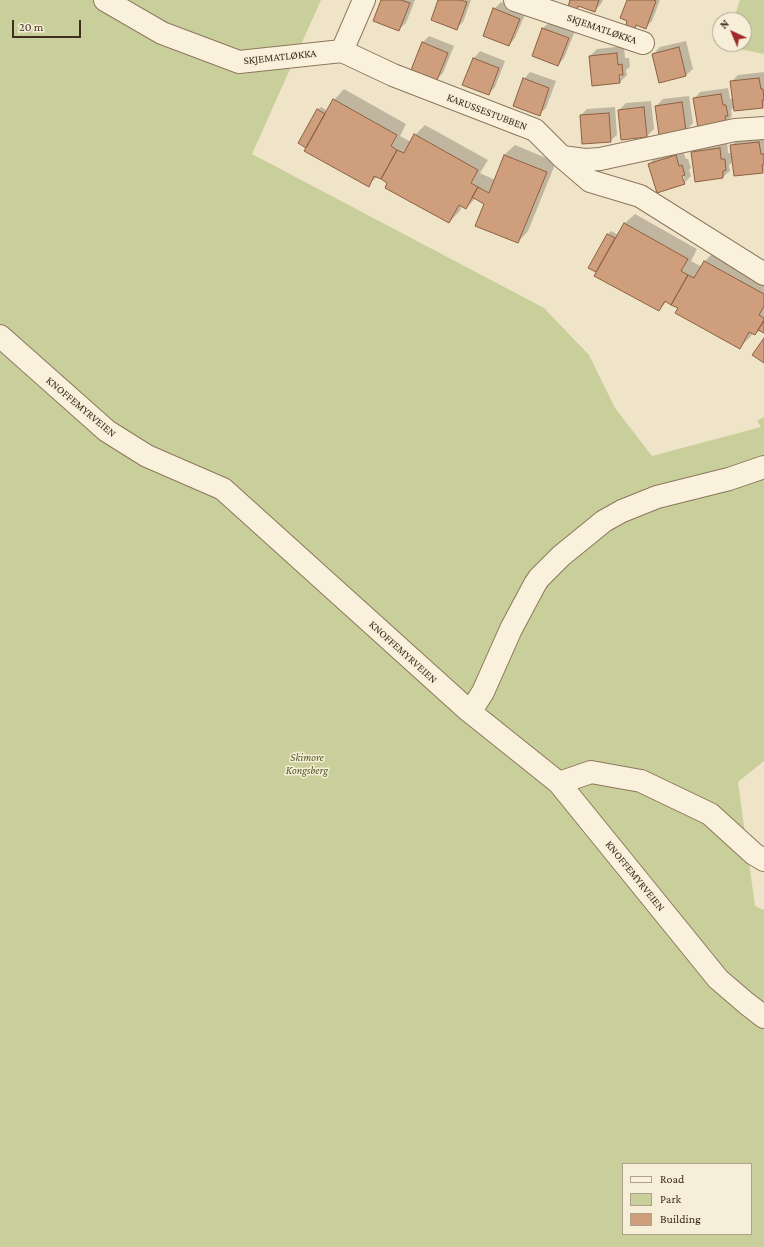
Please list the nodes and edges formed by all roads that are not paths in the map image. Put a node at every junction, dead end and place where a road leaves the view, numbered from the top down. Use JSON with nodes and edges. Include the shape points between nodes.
{"nodes":[{"id":1,"x":105,"y":0,"type":"edge"},
{"id":2,"x":364,"y":0,"type":"edge"},
{"id":3,"x":515,"y":0,"type":"edge"},
{"id":4,"x":643,"y":43,"type":"dead end"},
{"id":5,"x":342,"y":51,"type":"junction"},
{"id":6,"x":764,"y":128,"type":"edge"},
{"id":7,"x":562,"y":157,"type":"junction"},
{"id":8,"x":764,"y":274,"type":"edge"},
{"id":9,"x":0,"y":336,"type":"edge"},
{"id":10,"x":764,"y":467,"type":"edge"},
{"id":11,"x":469,"y":711,"type":"junction"},
{"id":12,"x":559,"y":783,"type":"junction"},
{"id":13,"x":764,"y":860,"type":"edge"},
{"id":14,"x":764,"y":1016,"type":"edge"}],
"edges":[{"from":1,"to":5,"type":"street","name":"SKJEMATLØKKA","via":[[162,33],[239,62]]},
{"from":2,"to":5,"type":"street"},
{"from":3,"to":4,"type":"street","name":"SKJEMATLØKKA"},
{"from":5,"to":7,"type":"street","name":"KARUSSESTUBBEN","via":[[393,76],[535,130]]},
{"from":6,"to":7,"type":"street","via":[[735,130],[600,159]]},
{"from":7,"to":8,"type":"street","name":"KARUSSESTUBBEN","via":[[590,181],[640,196]]},
{"from":9,"to":11,"type":"street","name":"KNOFFEMYRVEIEN","via":[[107,431],[147,456],[223,489]]},
{"from":10,"to":11,"type":"street","via":[[729,479],[657,497],[612,515],[561,556],[534,584],[482,692]]},
{"from":11,"to":12,"type":"street","name":"KNOFFEMYRVEIEN"},
{"from":12,"to":13,"type":"street","via":[[591,772],[641,780],[710,814]]},
{"from":12,"to":14,"type":"street","name":"KNOFFEMYRVEIEN","via":[[718,979]]}]}
